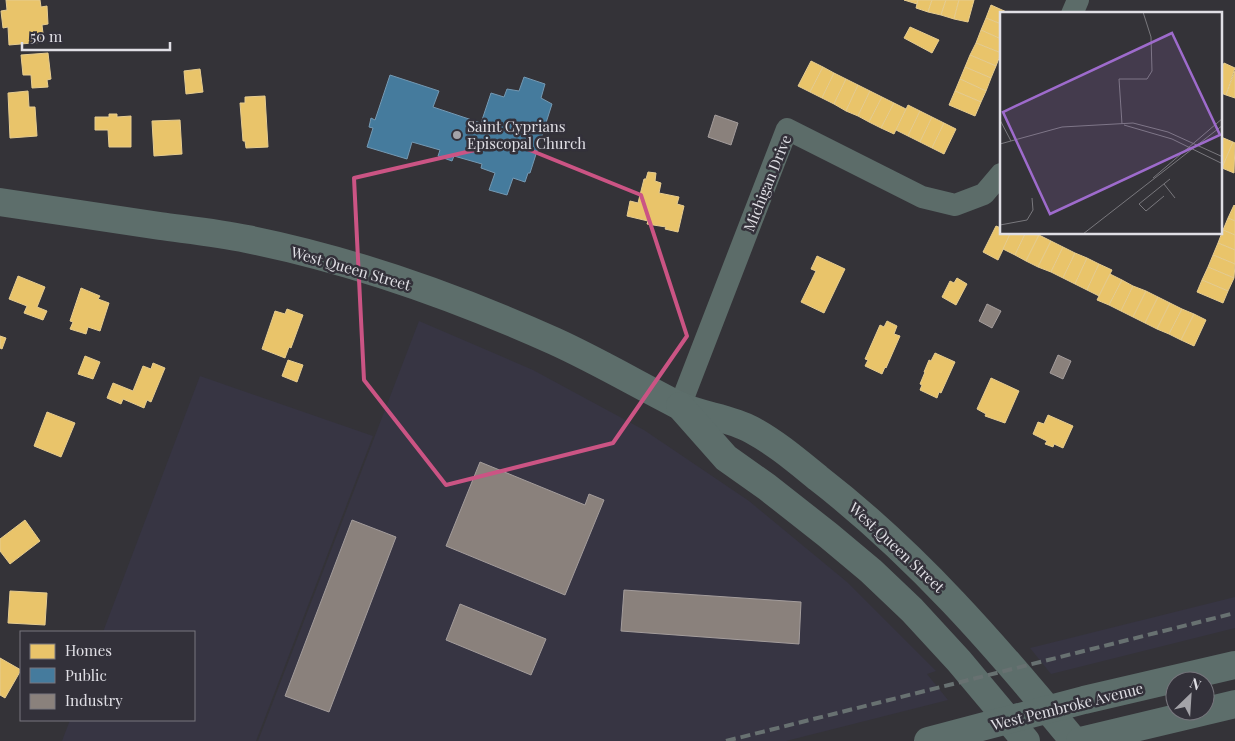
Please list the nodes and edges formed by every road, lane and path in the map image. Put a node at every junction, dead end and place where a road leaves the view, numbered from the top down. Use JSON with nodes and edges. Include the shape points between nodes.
{"nodes":[{"id":1,"x":1078,"y":0,"type":"edge"},
{"id":2,"x":1073,"y":12,"type":"edge"},
{"id":3,"x":1000,"y":175,"type":"edge"},
{"id":4,"x":0,"y":202,"type":"edge"},
{"id":5,"x":680,"y":406,"type":"junction"},
{"id":6,"x":1235,"y":665,"type":"edge"},
{"id":7,"x":1235,"y":704,"type":"edge"},
{"id":8,"x":1048,"y":710,"type":"junction"},
{"id":9,"x":1009,"y":720,"type":"junction"},
{"id":10,"x":928,"y":741,"type":"edge"},
{"id":11,"x":1026,"y":741,"type":"edge"},
{"id":12,"x":1074,"y":741,"type":"edge"},
{"id":13,"x":1080,"y":741,"type":"edge"}],
"edges":[{"from":1,"to":2,"type":"street"},
{"from":3,"to":5,"type":"street","name":"Michigan Drive","via":[[984,194],[955,206],[922,197],[787,129]]},
{"from":4,"to":5,"type":"main road","name":"West Queen Street","via":[[246,238],[311,254],[465,304],[556,342]]},
{"from":5,"to":8,"type":"main road","name":"West Queen Street","via":[[750,429],[847,500],[954,602]]},
{"from":5,"to":9,"type":"main road","name":"West Queen Street","via":[[726,458],[828,535],[912,610]]},
{"from":6,"to":8,"type":"main road","name":"West Pembroke Avenue"},
{"from":7,"to":13,"type":"main road"},
{"from":8,"to":9,"type":"main road","name":"West Pembroke Avenue"},
{"from":8,"to":12,"type":"main road","name":"West Queen Street"},
{"from":9,"to":10,"type":"main road","name":"West Pembroke Avenue"},
{"from":9,"to":11,"type":"main road","name":"West Queen Street"}]}
